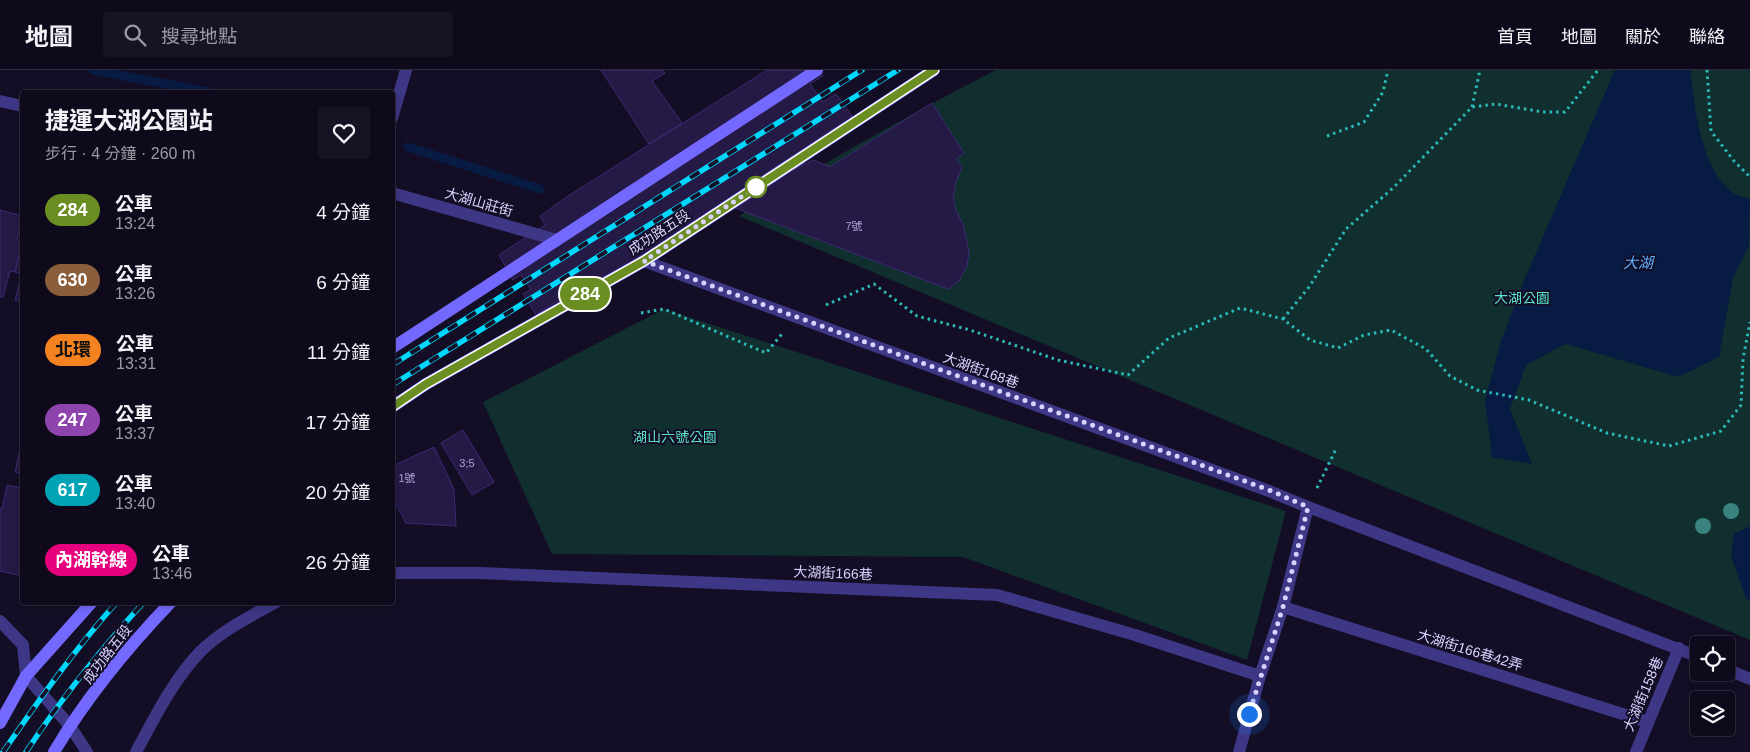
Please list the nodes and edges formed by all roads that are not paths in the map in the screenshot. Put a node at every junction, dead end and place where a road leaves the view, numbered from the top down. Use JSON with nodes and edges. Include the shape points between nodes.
{"nodes":[{"id":1,"x":406,"y":70,"type":"edge"},
{"id":2,"x":817,"y":70,"type":"edge"},
{"id":3,"x":934,"y":70,"type":"edge"},
{"id":4,"x":0,"y":101,"type":"edge"},
{"id":5,"x":20,"y":106,"type":"edge"},
{"id":6,"x":395,"y":108,"type":"edge"},
{"id":7,"x":395,"y":194,"type":"edge"},
{"id":8,"x":557,"y":240,"type":"junction"},
{"id":9,"x":644,"y":261,"type":"junction"},
{"id":10,"x":395,"y":346,"type":"edge"},
{"id":11,"x":395,"y":406,"type":"edge"},
{"id":12,"x":1308,"y":507,"type":"junction"},
{"id":13,"x":395,"y":573,"type":"edge"},
{"id":14,"x":89,"y":605,"type":"edge"},
{"id":15,"x":167,"y":605,"type":"edge"},
{"id":16,"x":270,"y":605,"type":"edge"},
{"id":17,"x":1283,"y":607,"type":"junction"},
{"id":18,"x":0,"y":620,"type":"edge"},
{"id":19,"x":1679,"y":648,"type":"junction"},
{"id":20,"x":1690,"y":653,"type":"edge"},
{"id":21,"x":1735,"y":672,"type":"edge"},
{"id":22,"x":26,"y":676,"type":"junction"},
{"id":23,"x":1260,"y":676,"type":"junction"},
{"id":24,"x":1750,"y":679,"type":"edge"},
{"id":25,"x":1648,"y":722,"type":"junction"},
{"id":26,"x":0,"y":723,"type":"edge"},
{"id":27,"x":70,"y":726,"type":"junction"},
{"id":28,"x":54,"y":752,"type":"edge"},
{"id":29,"x":86,"y":752,"type":"edge"},
{"id":30,"x":136,"y":752,"type":"edge"},
{"id":31,"x":1239,"y":752,"type":"edge"},
{"id":32,"x":1636,"y":752,"type":"edge"}],
"edges":[{"from":1,"to":6,"type":"street"},
{"from":2,"to":8,"type":"main road"},
{"from":3,"to":9,"type":"main road","name":"成功路五段"},
{"from":4,"to":5,"type":"street"},
{"from":7,"to":8,"type":"street","name":"大湖山莊街"},
{"from":8,"to":10,"type":"main road"},
{"from":9,"to":11,"type":"main road","name":"成功路五段","via":[[426,384]]},
{"from":9,"to":12,"type":"street","name":"大湖街168巷"},
{"from":12,"to":17,"type":"street"},
{"from":12,"to":19,"type":"street","name":"大湖街168巷"},
{"from":13,"to":23,"type":"street","name":"大湖街166巷","via":[[480,573],[997,595]]},
{"from":14,"to":22,"type":"main road"},
{"from":15,"to":27,"type":"main road","name":"成功路五段","via":[[141,633]]},
{"from":16,"to":30,"type":"street","via":[[243,620],[202,651],[166,696]]},
{"from":17,"to":23,"type":"street"},
{"from":17,"to":25,"type":"street","name":"大湖街166巷42弄"},
{"from":18,"to":22,"type":"street","via":[[23,645]]},
{"from":19,"to":20,"type":"street","name":"大湖街168巷"},
{"from":19,"to":25,"type":"street","name":"大湖街158巷"},
{"from":21,"to":24,"type":"street"},
{"from":22,"to":26,"type":"main road"},
{"from":22,"to":27,"type":"street"},
{"from":23,"to":31,"type":"street"},
{"from":25,"to":32,"type":"street","name":"大湖街158巷"},
{"from":27,"to":28,"type":"main road","name":"成功路五段"},
{"from":27,"to":29,"type":"street"}]}
